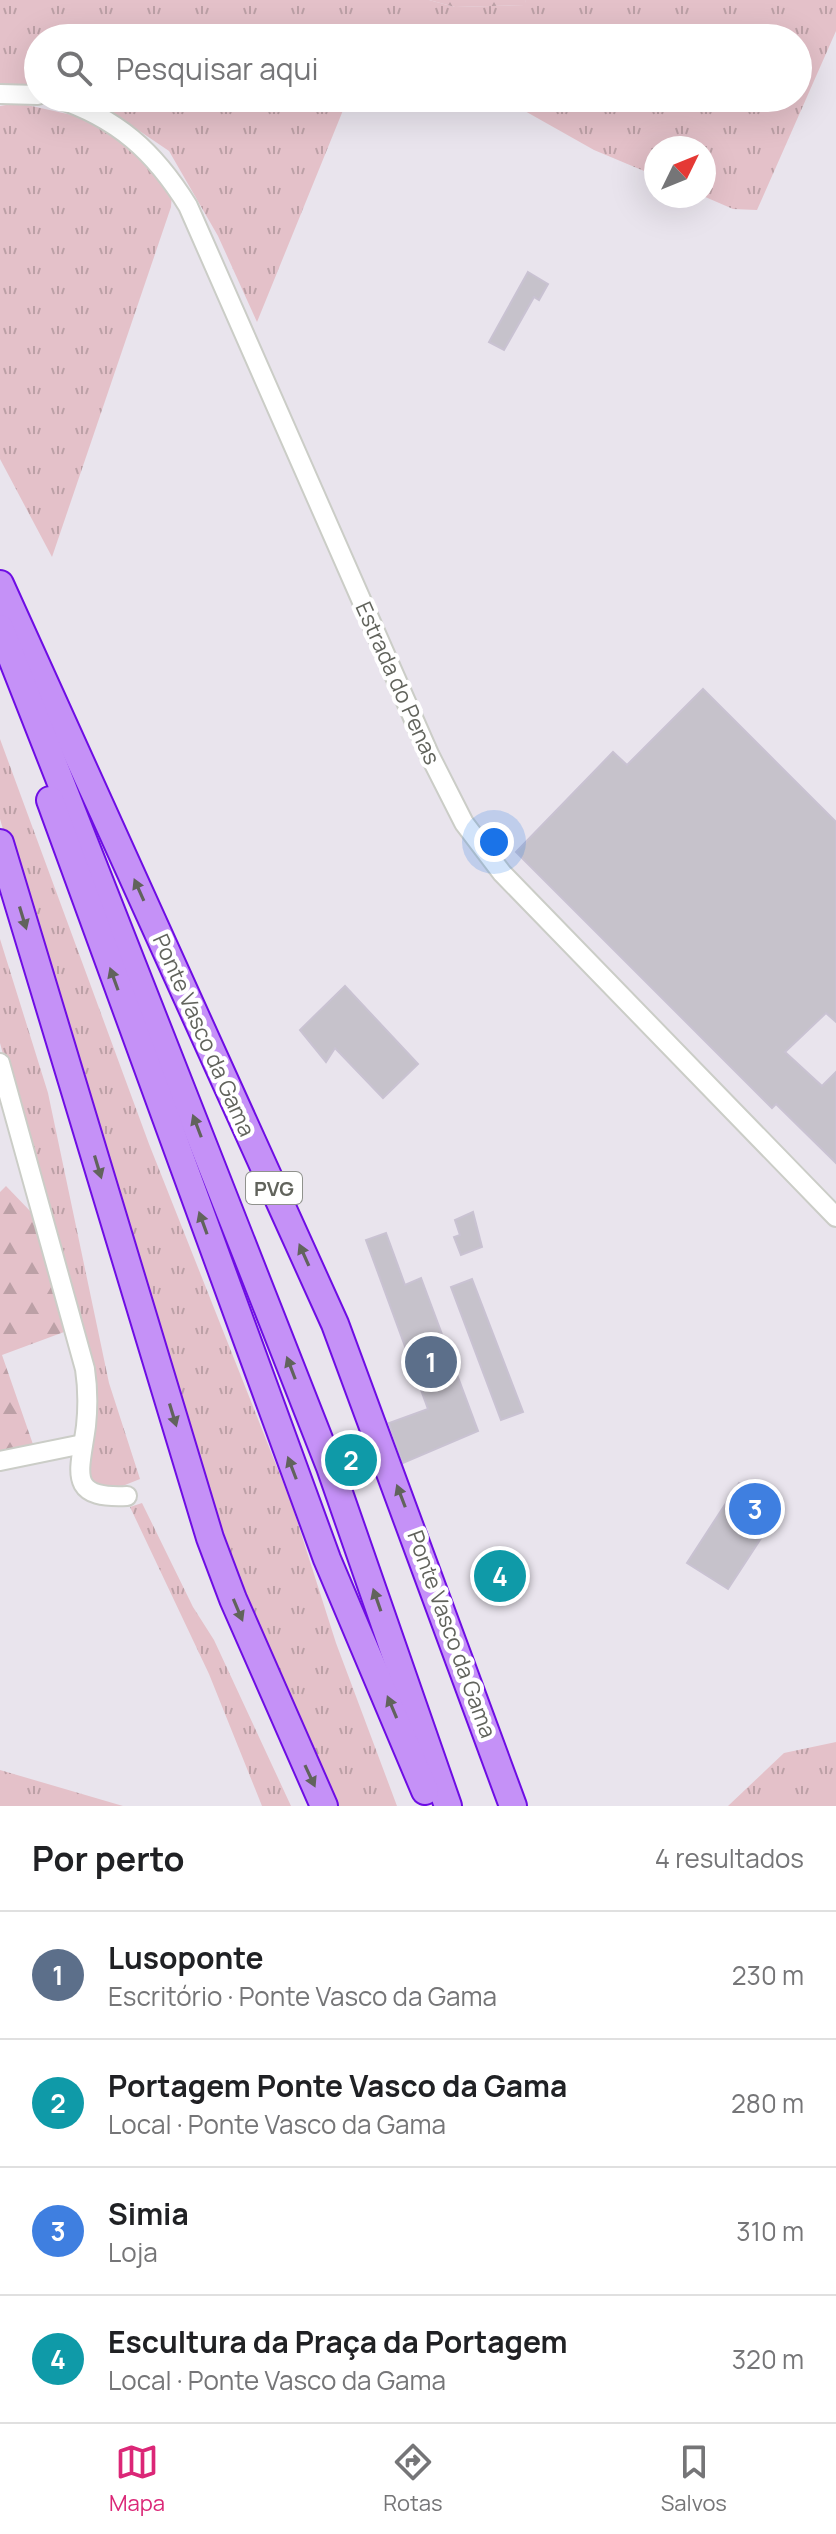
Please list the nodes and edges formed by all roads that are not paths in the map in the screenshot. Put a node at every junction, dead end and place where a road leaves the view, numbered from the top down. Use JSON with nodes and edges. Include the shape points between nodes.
{"nodes":[{"id":1,"x":0,"y":94,"type":"edge"},
{"id":2,"x":24,"y":95,"type":"edge"},
{"id":3,"x":89,"y":112,"type":"edge"},
{"id":4,"x":0,"y":584,"type":"edge"},
{"id":5,"x":0,"y":628,"type":"edge"},
{"id":6,"x":0,"y":662,"type":"edge"},
{"id":7,"x":0,"y":843,"type":"edge"},
{"id":8,"x":0,"y":1063,"type":"edge"},
{"id":9,"x":836,"y":1217,"type":"edge"},
{"id":10,"x":83,"y":1444,"type":"junction"},
{"id":11,"x":0,"y":1461,"type":"edge"},
{"id":12,"x":127,"y":1496,"type":"dead end"},
{"id":13,"x":324,"y":1806,"type":"edge"},
{"id":14,"x":431,"y":1806,"type":"edge"},
{"id":15,"x":448,"y":1806,"type":"edge"},
{"id":16,"x":513,"y":1806,"type":"edge"}],
"edges":[{"from":1,"to":2,"type":"street"},
{"from":3,"to":9,"type":"street","name":"Estrada do Penas","via":[[134,137],[188,206],[429,754],[481,848]]},
{"from":16,"to":4,"type":"highway","name":"Ponte Vasco da Gama","number":"PVG","one_way":true,"via":[[335,1324]]},
{"from":15,"to":5,"type":"highway","name":"Ponte Vasco da Gama","number":"PVG","one_way":true,"via":[[330,1467]]},
{"from":14,"to":6,"type":"highway","one_way":true,"via":[[349,1617],[270,1408]]},
{"from":7,"to":13,"type":"highway","one_way":true,"via":[[210,1538]]},
{"from":8,"to":10,"type":"street","via":[[79,1338],[88,1392]]},
{"from":10,"to":11,"type":"street"},
{"from":10,"to":12,"type":"street","via":[[82,1484],[96,1496]]}]}
